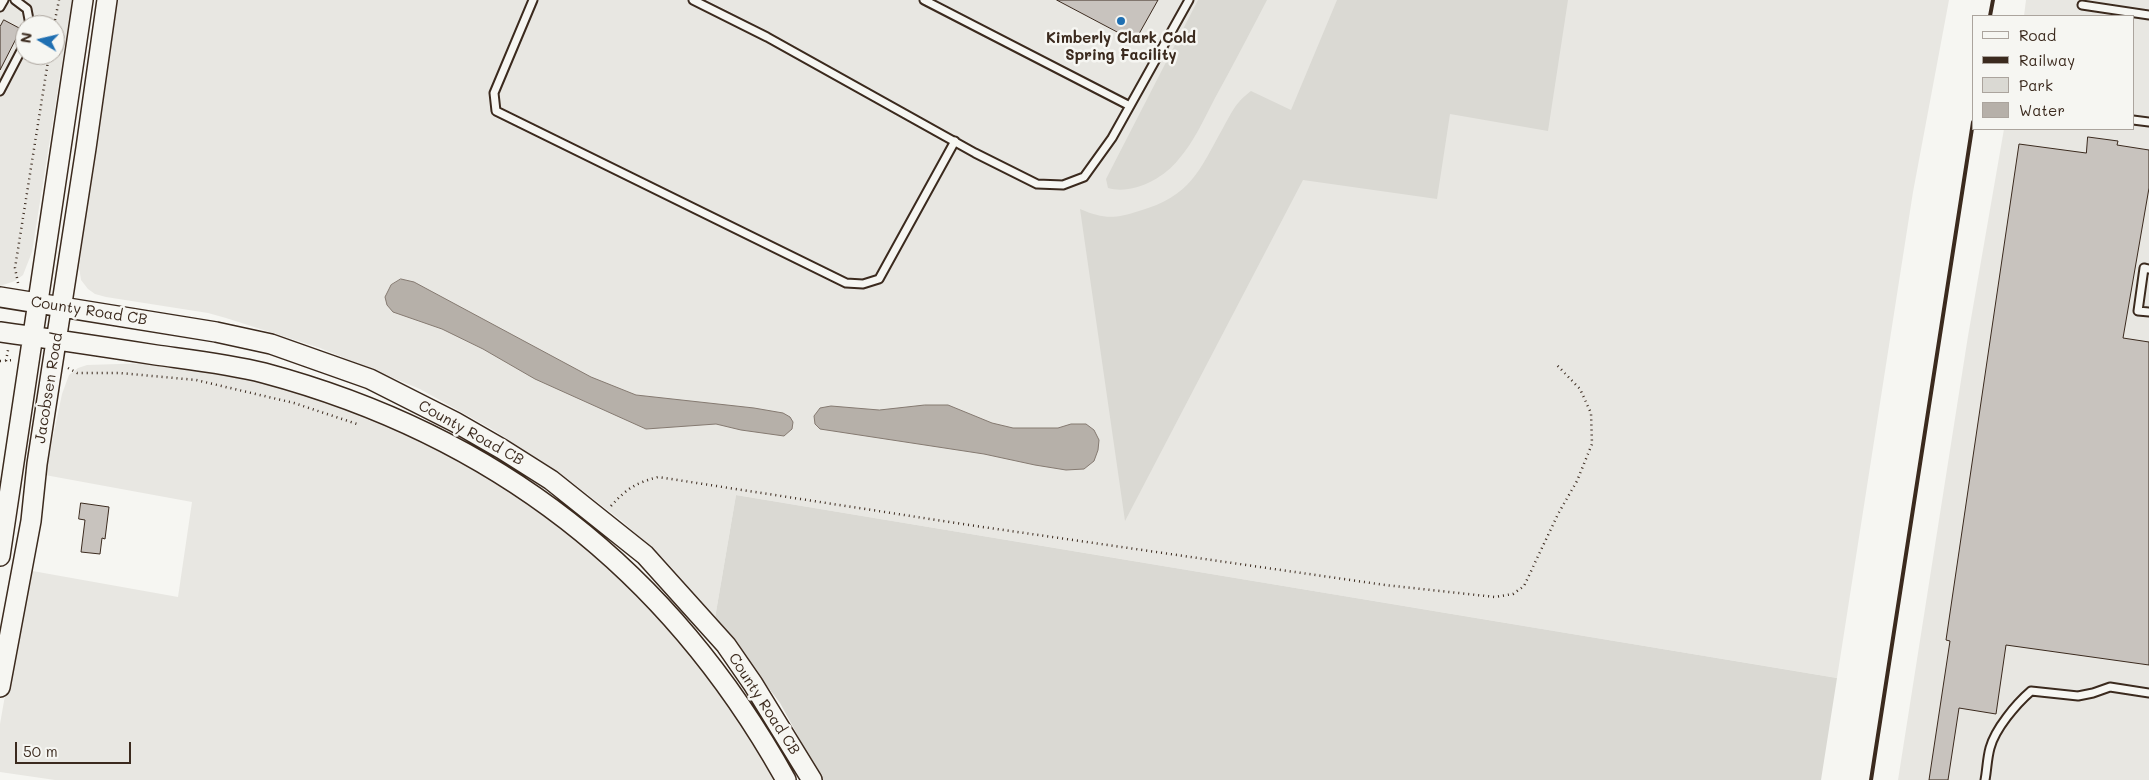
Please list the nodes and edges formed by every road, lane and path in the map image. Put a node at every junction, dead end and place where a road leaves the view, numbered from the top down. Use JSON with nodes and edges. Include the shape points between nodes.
{"nodes":[{"id":1,"x":4,"y":0,"type":"edge"},
{"id":2,"x":15,"y":0,"type":"edge"},
{"id":3,"x":59,"y":0,"type":"edge"},
{"id":4,"x":83,"y":0,"type":"edge"},
{"id":5,"x":107,"y":0,"type":"edge"},
{"id":6,"x":533,"y":0,"type":"edge"},
{"id":7,"x":694,"y":0,"type":"edge"},
{"id":8,"x":924,"y":0,"type":"edge"},
{"id":9,"x":1189,"y":0,"type":"edge"},
{"id":10,"x":2082,"y":5,"type":"dead end"},
{"id":11,"x":0,"y":7,"type":"edge"},
{"id":12,"x":28,"y":15,"type":"edge"},
{"id":13,"x":56,"y":15,"type":"edge"},
{"id":14,"x":2149,"y":15,"type":"edge"},
{"id":15,"x":15,"y":62,"type":"edge"},
{"id":16,"x":46,"y":65,"type":"edge"},
{"id":17,"x":0,"y":91,"type":"edge"},
{"id":18,"x":1130,"y":106,"type":"junction"},
{"id":19,"x":2134,"y":120,"type":"edge"},
{"id":20,"x":2149,"y":122,"type":"edge"},
{"id":21,"x":955,"y":141,"type":"junction"},
{"id":22,"x":2149,"y":269,"type":"edge"},
{"id":23,"x":18,"y":282,"type":"dead end"},
{"id":24,"x":0,"y":297,"type":"edge"},
{"id":25,"x":38,"y":303,"type":"junction"},
{"id":26,"x":62,"y":307,"type":"junction"},
{"id":27,"x":2149,"y":312,"type":"edge"},
{"id":28,"x":0,"y":332,"type":"edge"},
{"id":29,"x":33,"y":336,"type":"junction"},
{"id":30,"x":56,"y":340,"type":"junction"},
{"id":31,"x":0,"y":361,"type":"edge"},
{"id":32,"x":29,"y":362,"type":"junction"},
{"id":33,"x":1556,"y":363,"type":"dead end"},
{"id":34,"x":52,"y":364,"type":"junction"},
{"id":35,"x":363,"y":426,"type":"dead end"},
{"id":36,"x":600,"y":518,"type":"junction"},
{"id":37,"x":0,"y":556,"type":"edge"},
{"id":38,"x":0,"y":686,"type":"edge"},
{"id":39,"x":2149,"y":693,"type":"edge"},
{"id":40,"x":786,"y":780,"type":"edge"},
{"id":41,"x":812,"y":780,"type":"edge"},
{"id":42,"x":1985,"y":780,"type":"edge"}],
"edges":[{"from":1,"to":11,"type":"lane"},
{"from":2,"to":12,"type":"lane","via":[[27,9]]},
{"from":3,"to":13,"type":"path"},
{"from":4,"to":25,"type":"main road","name":"Jacobsen Road"},
{"from":5,"to":26,"type":"main road","name":"Jacobsen Road"},
{"from":6,"to":21,"type":"lane","via":[[494,93],[496,111],[846,283],[863,284],[879,279]]},
{"from":7,"to":21,"type":"lane"},
{"from":8,"to":18,"type":"lane"},
{"from":9,"to":18,"type":"lane"},
{"from":10,"to":14,"type":"lane"},
{"from":15,"to":17,"type":"lane"},
{"from":16,"to":23,"type":"path","via":[[15,268]]},
{"from":18,"to":21,"type":"lane","via":[[1084,177],[1064,186],[1038,184]]},
{"from":19,"to":20,"type":"lane"},
{"from":22,"to":27,"type":"lane","via":[[2144,268],[2138,311]]},
{"from":24,"to":25,"type":"main road","name":"County Road CB"},
{"from":25,"to":26,"type":"main road","name":"County Road CB"},
{"from":25,"to":29,"type":"main road","name":"Jacobsen Road"},
{"from":26,"to":30,"type":"main road","name":"Jacobsen Road"},
{"from":26,"to":36,"type":"main road","name":"County Road CB","via":[[271,344],[370,379],[502,448]]},
{"from":28,"to":29,"type":"main road","name":"County Road CB"},
{"from":29,"to":30,"type":"main road","name":"County Road CB"},
{"from":29,"to":32,"type":"main road","name":"Jacobsen Road"},
{"from":30,"to":34,"type":"main road","name":"Jacobsen Road"},
{"from":30,"to":40,"type":"main road","name":"County Road CB","via":[[262,373],[364,406],[413,426],[510,479],[593,541],[674,619],[736,698]]},
{"from":31,"to":32,"type":"path"},
{"from":32,"to":37,"type":"main road","name":"Jacobsen Road"},
{"from":33,"to":36,"type":"path","via":[[1580,389],[1591,413],[1592,444],[1524,586],[1513,594],[1495,597],[1385,585],[658,477],[639,482],[621,495]]},
{"from":34,"to":35,"type":"path","via":[[65,366],[77,373],[120,373],[196,380],[294,403]]},
{"from":34,"to":38,"type":"main road","name":"Jacobsen Road","via":[[31,521]]},
{"from":36,"to":41,"type":"main road","name":"County Road CB","via":[[645,554],[726,646],[754,684]]},
{"from":39,"to":42,"type":"lane","via":[[2110,687],[2078,696],[2031,691],[2018,702],[1997,732],[1990,748]]}]}
